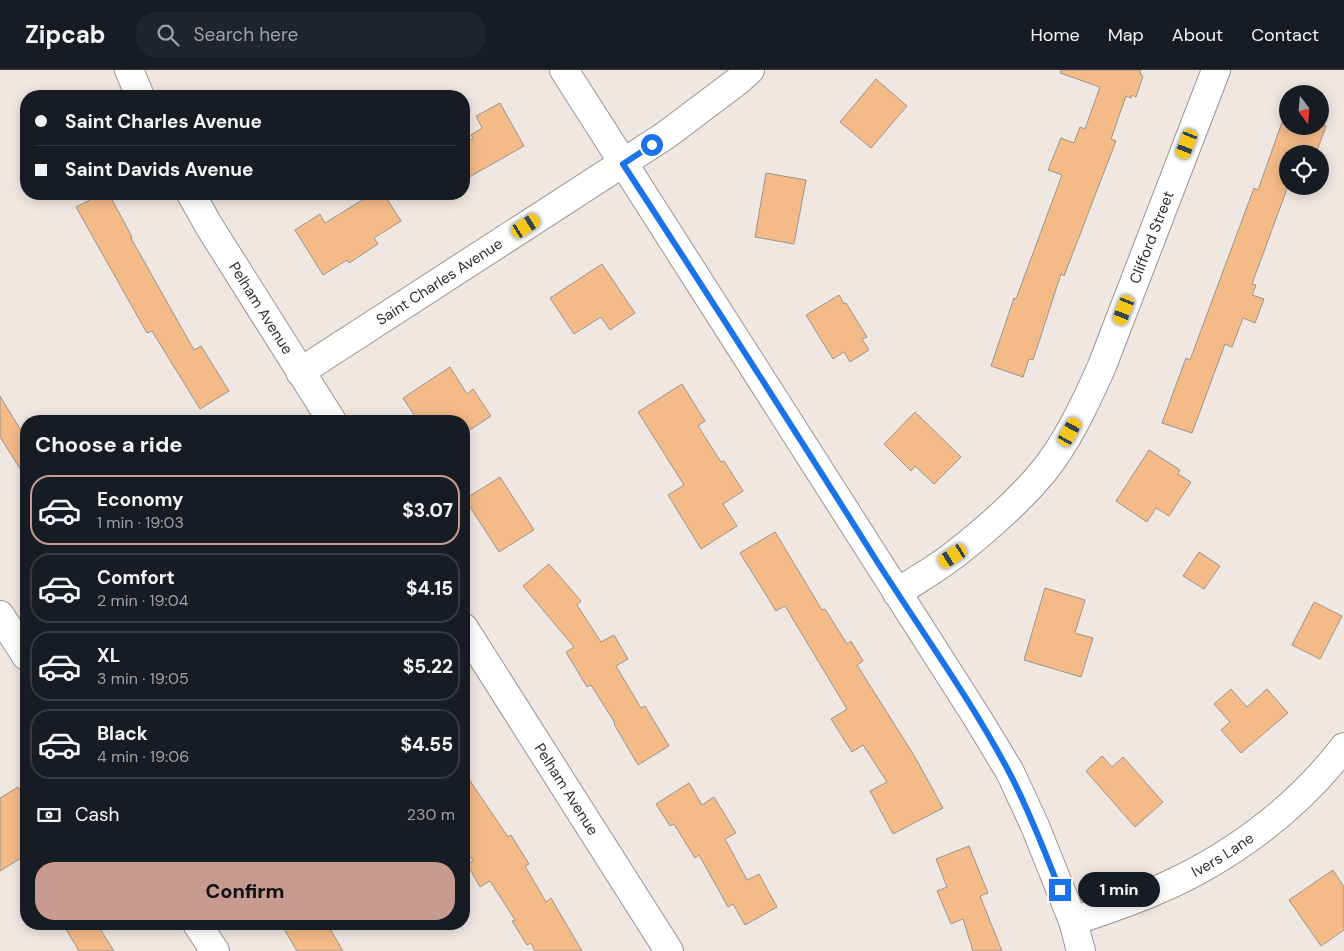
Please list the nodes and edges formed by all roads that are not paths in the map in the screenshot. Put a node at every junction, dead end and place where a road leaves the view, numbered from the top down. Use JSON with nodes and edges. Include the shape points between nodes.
{"nodes":[{"id":1,"x":129,"y":70,"type":"edge"},
{"id":2,"x":564,"y":70,"type":"edge"},
{"id":3,"x":750,"y":70,"type":"edge"},
{"id":4,"x":1216,"y":70,"type":"edge"},
{"id":5,"x":137,"y":90,"type":"edge"},
{"id":6,"x":623,"y":164,"type":"junction"},
{"id":7,"x":194,"y":200,"type":"edge"},
{"id":8,"x":300,"y":372,"type":"junction"},
{"id":9,"x":328,"y":415,"type":"edge"},
{"id":10,"x":896,"y":593,"type":"junction"},
{"id":11,"x":0,"y":615,"type":"edge"},
{"id":12,"x":470,"y":637,"type":"edge"},
{"id":13,"x":20,"y":647,"type":"edge"},
{"id":14,"x":1344,"y":747,"type":"edge"},
{"id":15,"x":1072,"y":922,"type":"junction"},
{"id":16,"x":201,"y":930,"type":"edge"},
{"id":17,"x":215,"y":951,"type":"edge"},
{"id":18,"x":669,"y":951,"type":"edge"},
{"id":19,"x":1081,"y":951,"type":"edge"}],
"edges":[{"from":1,"to":5,"type":"street"},
{"from":2,"to":6,"type":"street"},
{"from":3,"to":6,"type":"street","name":"Saint Charles Avenue","via":[[666,136]]},
{"from":4,"to":10,"type":"street","name":"Clifford Street","via":[[1102,366],[1070,432],[1044,471],[1006,512],[953,556]]},
{"from":6,"to":8,"type":"street","name":"Saint Charles Avenue"},
{"from":6,"to":10,"type":"street"},
{"from":7,"to":8,"type":"street","name":"Pelham Avenue"},
{"from":8,"to":9,"type":"street","name":"Pelham Avenue"},
{"from":10,"to":15,"type":"street","via":[[1010,772]]},
{"from":11,"to":13,"type":"street"},
{"from":12,"to":18,"type":"street","name":"Pelham Avenue"},
{"from":14,"to":15,"type":"street","name":"Ivers Lane","via":[[1288,807],[1236,847],[1154,892]]},
{"from":15,"to":19,"type":"street"},
{"from":16,"to":17,"type":"street"}]}
